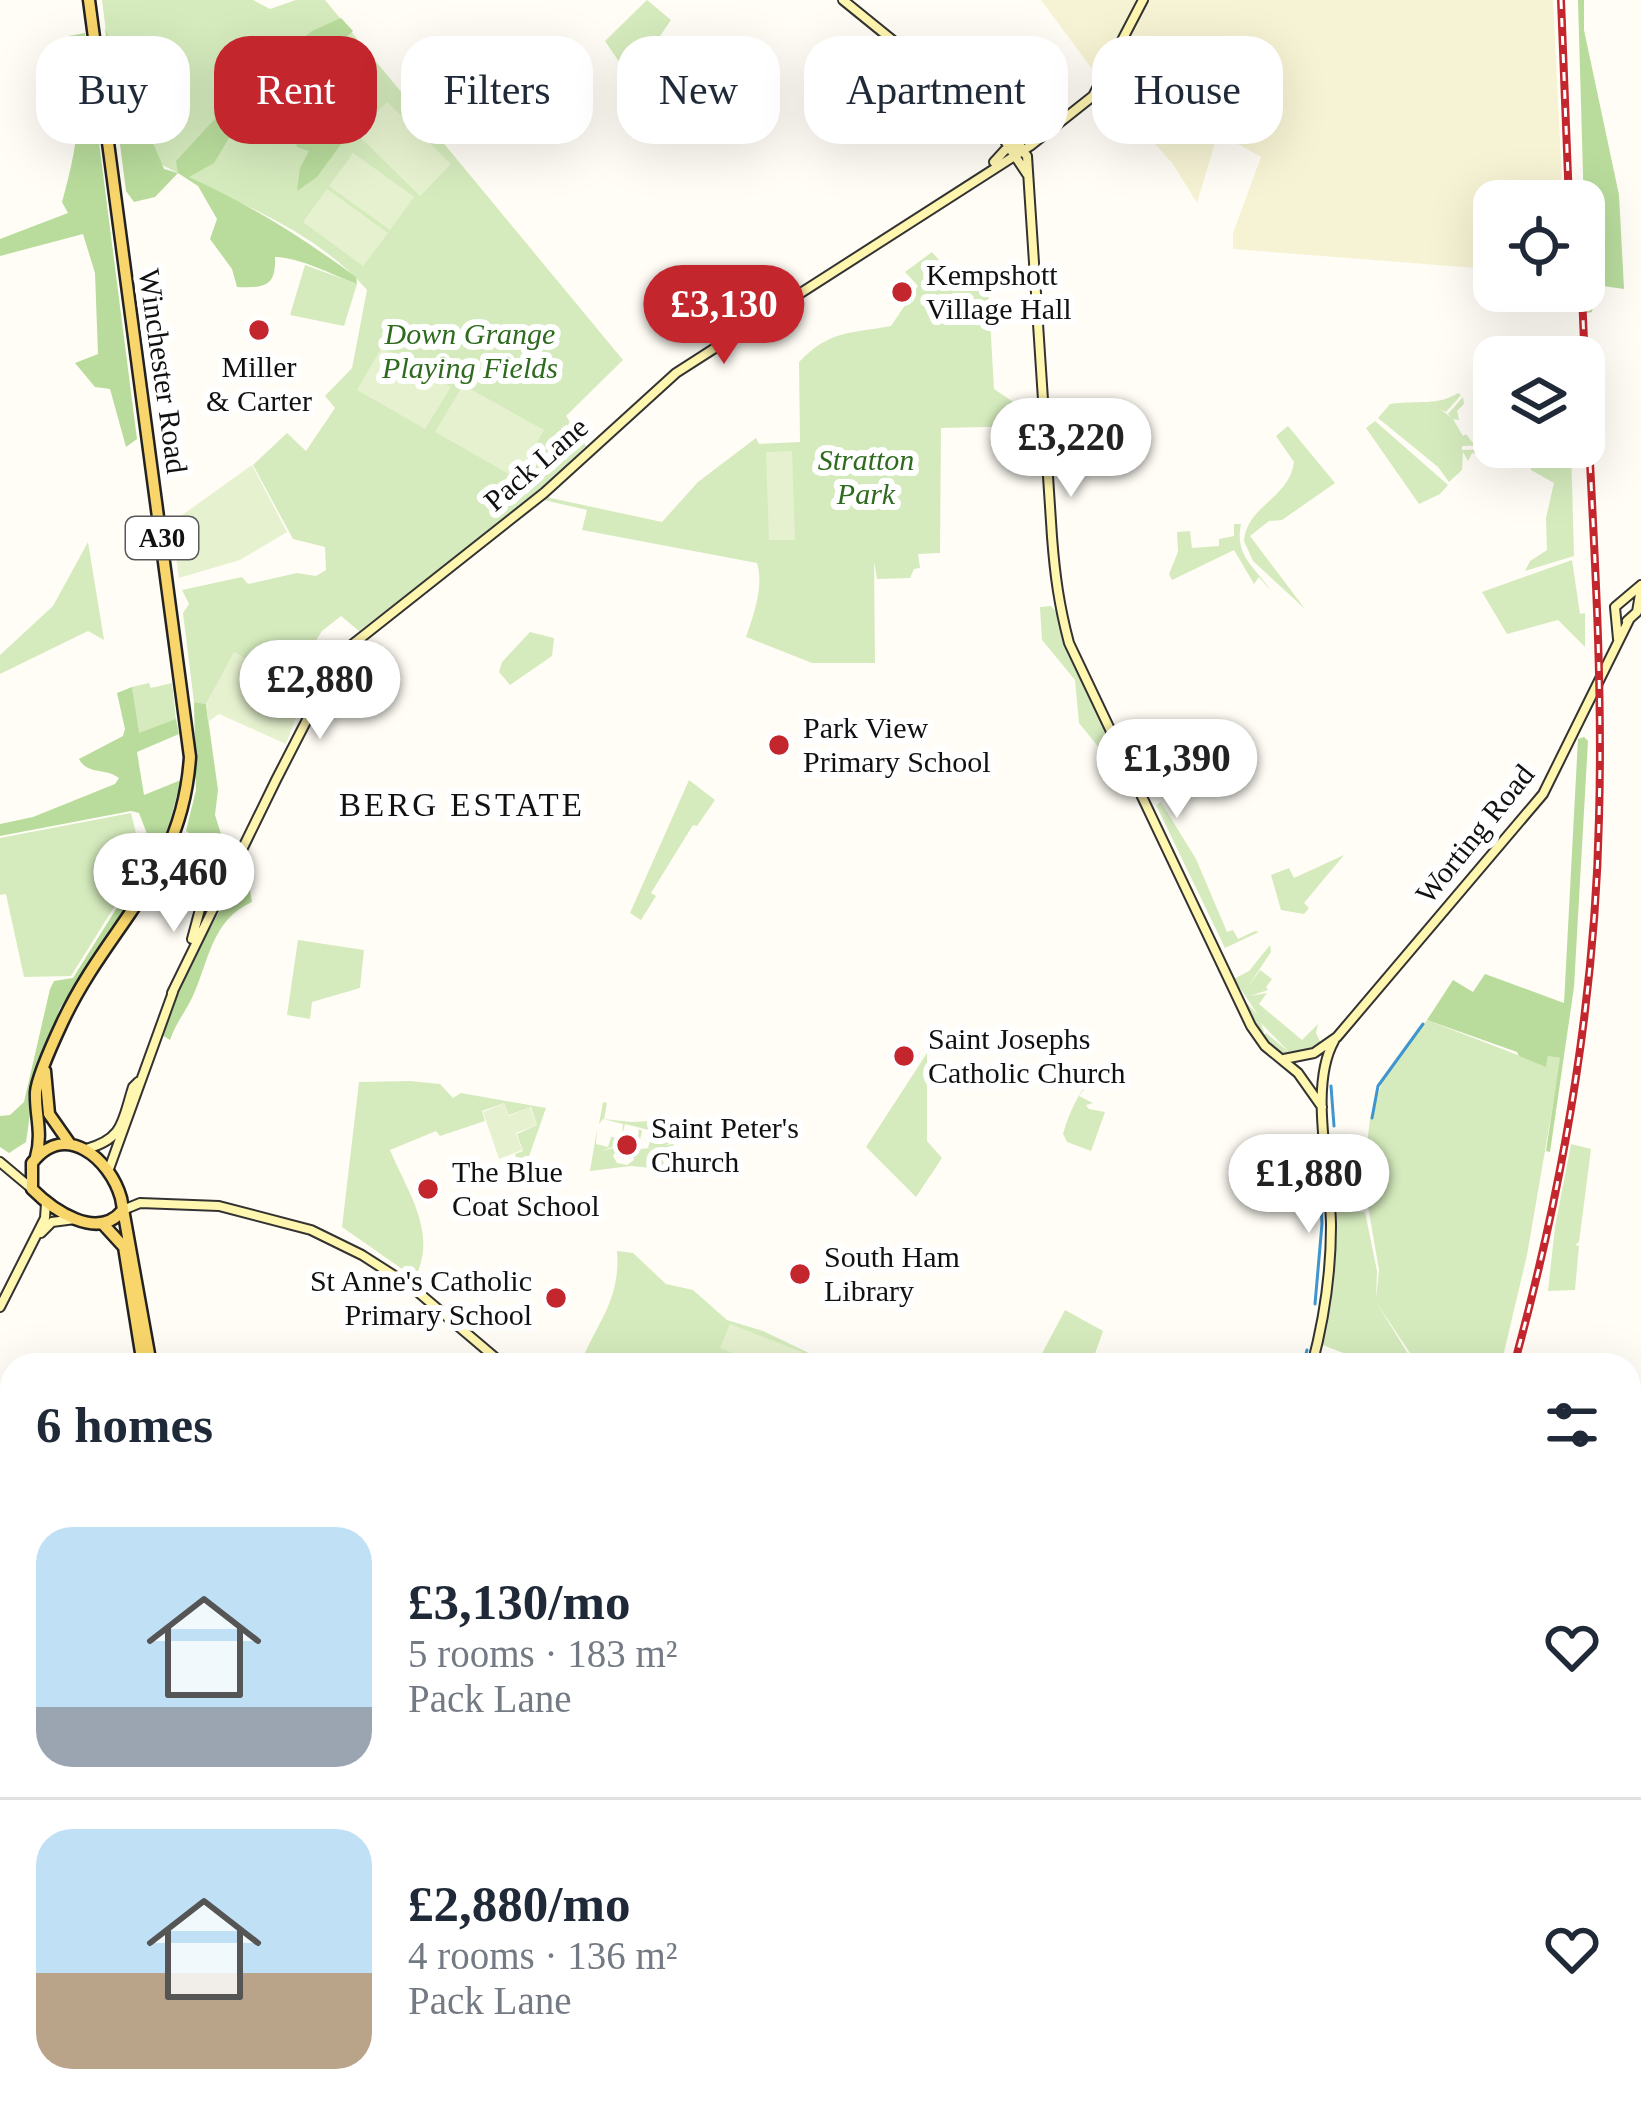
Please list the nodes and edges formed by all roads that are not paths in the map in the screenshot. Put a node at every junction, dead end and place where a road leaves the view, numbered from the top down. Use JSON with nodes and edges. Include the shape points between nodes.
{"nodes":[{"id":1,"x":89,"y":0,"type":"edge"},
{"id":2,"x":843,"y":0,"type":"edge"},
{"id":3,"x":1143,"y":0,"type":"edge"},
{"id":4,"x":1016,"y":148,"type":"junction"},
{"id":5,"x":1641,"y":586,"type":"edge"},
{"id":6,"x":1624,"y":598,"type":"junction"},
{"id":7,"x":1636,"y":615,"type":"edge"},
{"id":8,"x":1618,"y":618,"type":"junction"},
{"id":9,"x":1618,"y":641,"type":"junction"},
{"id":10,"x":224,"y":888,"type":"junction"},
{"id":11,"x":211,"y":891,"type":"junction"},
{"id":12,"x":218,"y":901,"type":"junction"},
{"id":13,"x":172,"y":994,"type":"junction"},
{"id":14,"x":1336,"y":1037,"type":"junction"},
{"id":15,"x":1305,"y":1056,"type":"junction"},
{"id":16,"x":1283,"y":1059,"type":"junction"},
{"id":17,"x":1324,"y":1064,"type":"junction"},
{"id":18,"x":45,"y":1071,"type":"junction"},
{"id":19,"x":1298,"y":1073,"type":"junction"},
{"id":20,"x":1322,"y":1083,"type":"junction"},
{"id":21,"x":1308,"y":1086,"type":"junction"},
{"id":22,"x":134,"y":1095,"type":"junction"},
{"id":23,"x":1322,"y":1107,"type":"junction"},
{"id":24,"x":70,"y":1144,"type":"junction"},
{"id":25,"x":86,"y":1149,"type":"junction"},
{"id":26,"x":33,"y":1162,"type":"junction"},
{"id":27,"x":2,"y":1163,"type":"edge"},
{"id":28,"x":109,"y":1168,"type":"junction"},
{"id":29,"x":32,"y":1189,"type":"junction"},
{"id":30,"x":120,"y":1192,"type":"junction"},
{"id":31,"x":46,"y":1202,"type":"junction"},
{"id":32,"x":140,"y":1203,"type":"junction"},
{"id":33,"x":122,"y":1210,"type":"junction"},
{"id":34,"x":77,"y":1219,"type":"junction"},
{"id":35,"x":102,"y":1223,"type":"junction"},
{"id":36,"x":34,"y":1240,"type":"junction"},
{"id":37,"x":0,"y":1307,"type":"edge"},
{"id":38,"x":145,"y":1353,"type":"edge"},
{"id":39,"x":145,"y":1353,"type":"edge"},
{"id":40,"x":492,"y":1353,"type":"edge"},
{"id":41,"x":1314,"y":1353,"type":"edge"}],
"edges":[{"from":1,"to":18,"type":"main road","name":"Winchester Road","number":"A30","via":[[190,758],[173,844],[64,1019]]},
{"from":2,"to":4,"type":"street"},
{"from":3,"to":4,"type":"street","name":"Pack Lane","via":[[1093,96]]},
{"from":4,"to":10,"type":"street","name":"Pack Lane","via":[[676,373],[544,493],[348,648]]},
{"from":4,"to":16,"type":"street","via":[[1028,160],[1057,602],[1087,683],[1251,1026]]},
{"from":5,"to":6,"type":"street","name":"Worting Road"},
{"from":5,"to":7,"type":"street","name":"Worting Road"},
{"from":6,"to":7,"type":"street"},
{"from":6,"to":8,"type":"street","name":"Worting Road","via":[[1615,607]]},
{"from":7,"to":8,"type":"street"},
{"from":7,"to":9,"type":"street","name":"Worting Road"},
{"from":8,"to":9,"type":"street","name":"Worting Road"},
{"from":9,"to":14,"type":"street","name":"Worting Road","via":[[1543,794]]},
{"from":10,"to":11,"type":"street"},
{"from":10,"to":12,"type":"street","name":"Pack Lane"},
{"from":11,"to":12,"type":"street"},
{"from":11,"to":13,"type":"street"},
{"from":12,"to":13,"type":"street"},
{"from":13,"to":22,"type":"street"},
{"from":14,"to":15,"type":"street","name":"Worting Road"},
{"from":14,"to":17,"type":"street","name":"Worting Road"},
{"from":15,"to":16,"type":"street"},
{"from":15,"to":17,"type":"street"},
{"from":15,"to":19,"type":"street"},
{"from":16,"to":19,"type":"street"},
{"from":17,"to":20,"type":"street"},
{"from":18,"to":24,"type":"main road","via":[[49,1114]]},
{"from":18,"to":26,"type":"main road","name":"Winchester Road","number":"A30"},
{"from":19,"to":21,"type":"street"},
{"from":20,"to":21,"type":"street"},
{"from":20,"to":23,"type":"street"},
{"from":21,"to":23,"type":"street"},
{"from":22,"to":25,"type":"street","via":[[111,1141]]},
{"from":22,"to":28,"type":"street"},
{"from":23,"to":41,"type":"street","via":[[1330,1242]]},
{"from":24,"to":25,"type":"main road"},
{"from":24,"to":26,"type":"main road"},
{"from":25,"to":28,"type":"main road"},
{"from":26,"to":27,"type":"street"},
{"from":26,"to":29,"type":"main road","number":"A30"},
{"from":27,"to":29,"type":"street"},
{"from":28,"to":30,"type":"main road"},
{"from":29,"to":31,"type":"main road"},
{"from":30,"to":32,"type":"street"},
{"from":30,"to":33,"type":"main road"},
{"from":31,"to":34,"type":"main road"},
{"from":31,"to":36,"type":"street"},
{"from":32,"to":33,"type":"street"},
{"from":32,"to":40,"type":"street","via":[[218,1206],[295,1224],[345,1246],[445,1311]]},
{"from":33,"to":35,"type":"main road"},
{"from":33,"to":38,"type":"main road"},
{"from":34,"to":35,"type":"main road"},
{"from":34,"to":36,"type":"street","via":[[52,1222]]},
{"from":35,"to":39,"type":"main road","via":[[124,1247]]},
{"from":36,"to":37,"type":"street"}]}
